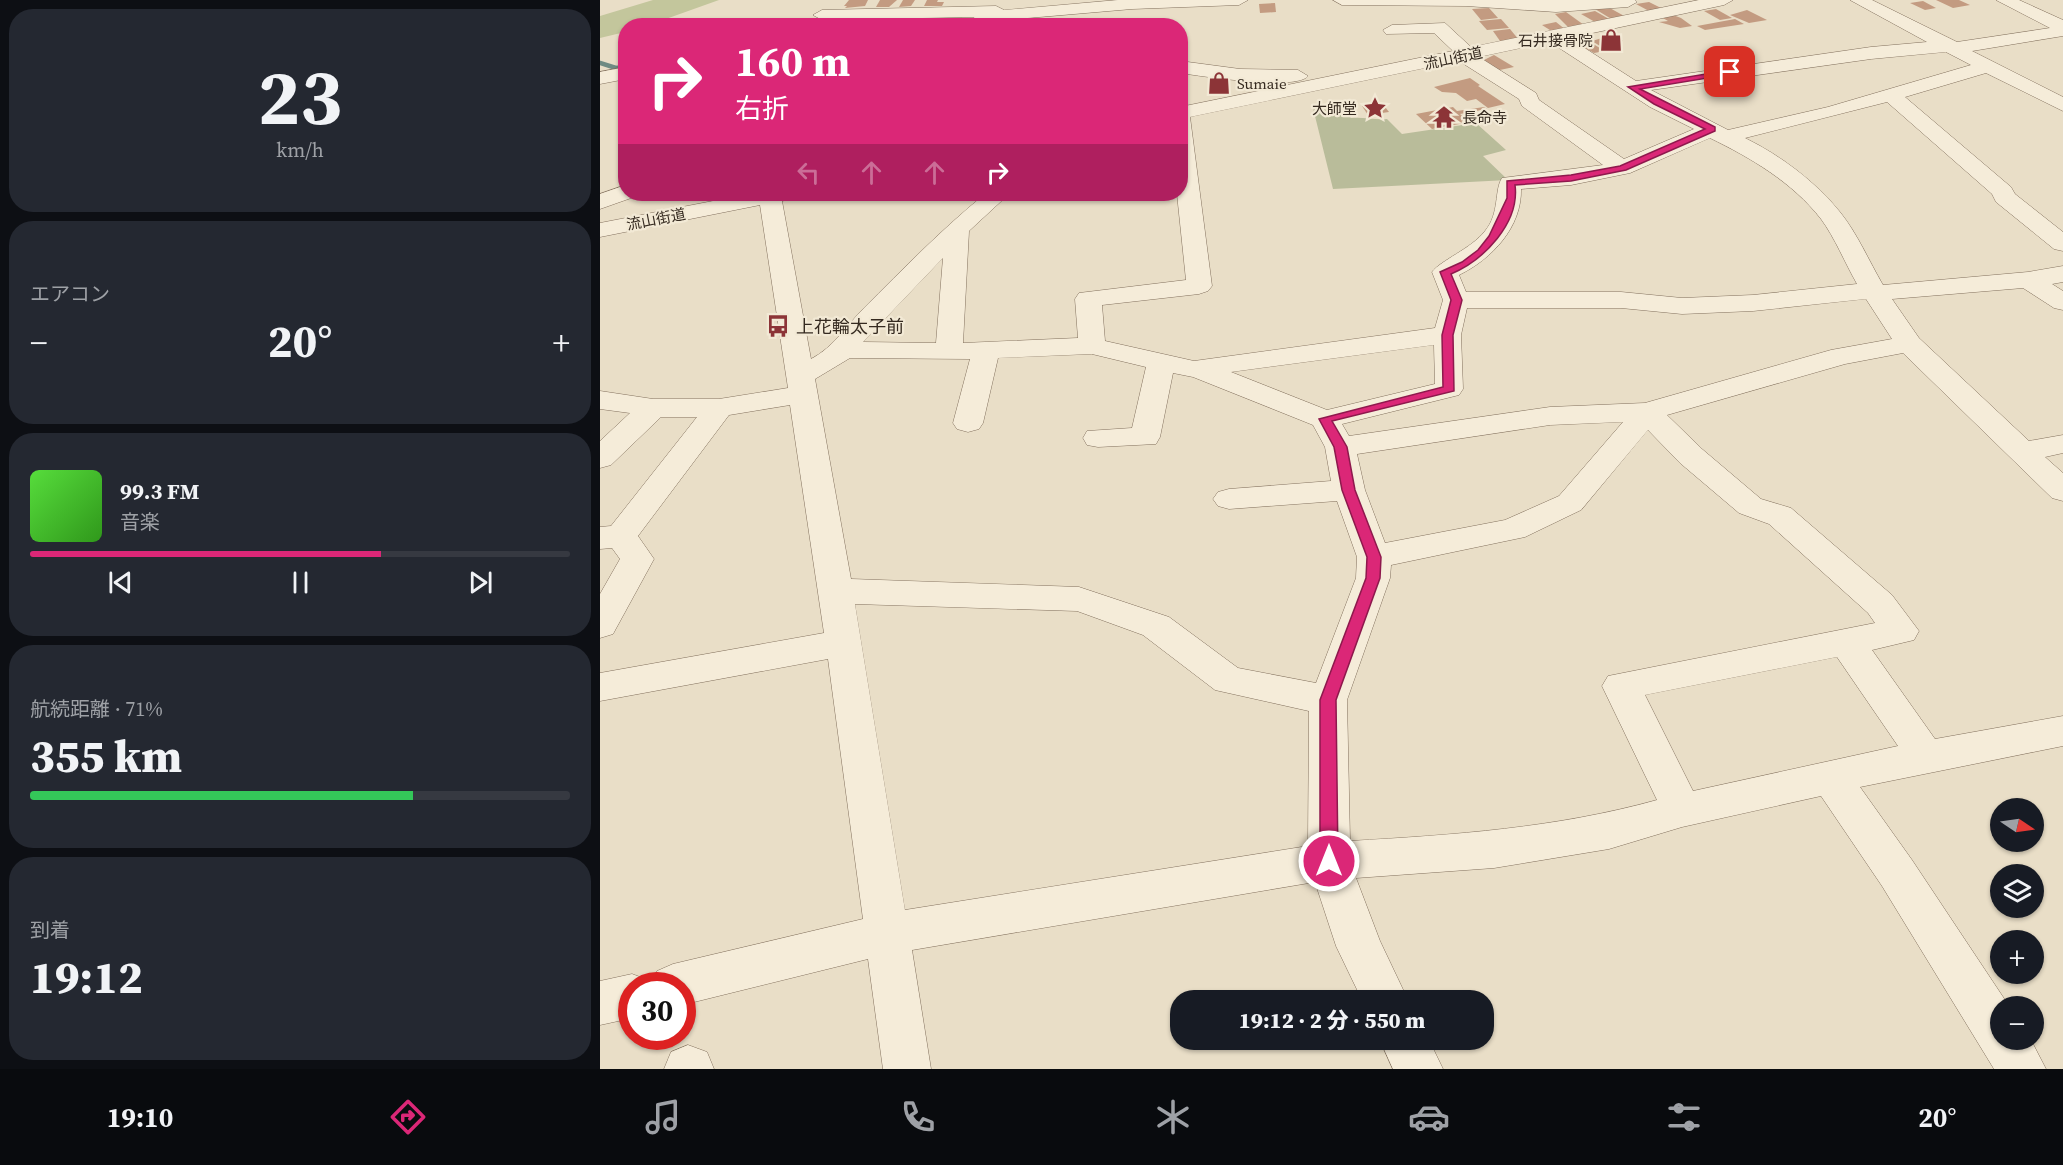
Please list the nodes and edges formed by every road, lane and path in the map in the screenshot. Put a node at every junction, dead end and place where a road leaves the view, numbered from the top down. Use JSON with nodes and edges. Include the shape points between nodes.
{"nodes":[{"id":1,"x":1022,"y":0,"type":"edge"},
{"id":2,"x":1239,"y":0,"type":"edge"},
{"id":3,"x":1342,"y":0,"type":"edge"},
{"id":4,"x":1384,"y":0,"type":"edge"},
{"id":5,"x":1639,"y":0,"type":"edge"},
{"id":6,"x":1724,"y":0,"type":"edge"},
{"id":7,"x":1859,"y":0,"type":"edge"},
{"id":8,"x":2005,"y":0,"type":"edge"},
{"id":9,"x":1131,"y":2,"type":"edge"},
{"id":10,"x":952,"y":8,"type":"edge"},
{"id":11,"x":822,"y":15,"type":"dead end"},
{"id":12,"x":842,"y":18,"type":"edge"},
{"id":13,"x":872,"y":18,"type":"edge"},
{"id":14,"x":981,"y":18,"type":"edge"},
{"id":15,"x":1129,"y":18,"type":"edge"},
{"id":16,"x":2063,"y":29,"type":"edge"},
{"id":17,"x":1392,"y":30,"type":"junction"},
{"id":18,"x":1555,"y":37,"type":"junction"},
{"id":19,"x":1953,"y":47,"type":"junction"},
{"id":20,"x":1466,"y":55,"type":"junction"},
{"id":21,"x":1989,"y":66,"type":"junction"},
{"id":22,"x":1407,"y":67,"type":"junction"},
{"id":23,"x":1188,"y":68,"type":"edge"},
{"id":24,"x":618,"y":75,"type":"edge"},
{"id":25,"x":600,"y":78,"type":"edge"},
{"id":26,"x":1356,"y":78,"type":"junction"},
{"id":27,"x":1632,"y":87,"type":"junction"},
{"id":28,"x":1891,"y":95,"type":"junction"},
{"id":29,"x":2063,"y":105,"type":"edge"},
{"id":30,"x":1188,"y":113,"type":"edge"},
{"id":31,"x":1720,"y":132,"type":"junction"},
{"id":32,"x":1622,"y":168,"type":"junction"},
{"id":33,"x":1188,"y":191,"type":"edge"},
{"id":34,"x":746,"y":201,"type":"edge"},
{"id":35,"x":777,"y":201,"type":"edge"},
{"id":36,"x":990,"y":201,"type":"edge"},
{"id":37,"x":957,"y":229,"type":"junction"},
{"id":38,"x":600,"y":230,"type":"edge"},
{"id":39,"x":2063,"y":244,"type":"edge"},
{"id":40,"x":2063,"y":274,"type":"edge"},
{"id":41,"x":2028,"y":280,"type":"junction"},
{"id":42,"x":1874,"y":292,"type":"junction"},
{"id":43,"x":1456,"y":300,"type":"junction"},
{"id":44,"x":2063,"y":302,"type":"edge"},
{"id":45,"x":1447,"y":335,"type":"junction"},
{"id":46,"x":1909,"y":344,"type":"junction"},
{"id":47,"x":1092,"y":346,"type":"junction"},
{"id":48,"x":949,"y":349,"type":"junction"},
{"id":49,"x":842,"y":350,"type":"junction"},
{"id":50,"x":986,"y":350,"type":"junction"},
{"id":51,"x":1161,"y":361,"type":"junction"},
{"id":52,"x":1194,"y":369,"type":"junction"},
{"id":53,"x":801,"y":385,"type":"junction"},
{"id":54,"x":600,"y":400,"type":"edge"},
{"id":55,"x":653,"y":408,"type":"junction"},
{"id":56,"x":719,"y":408,"type":"junction"},
{"id":57,"x":1647,"y":412,"type":"junction"},
{"id":58,"x":968,"y":423,"type":"dead end"},
{"id":59,"x":1333,"y":433,"type":"junction"},
{"id":60,"x":1098,"y":438,"type":"dead end"},
{"id":61,"x":2063,"y":444,"type":"edge"},
{"id":62,"x":2021,"y":452,"type":"junction"},
{"id":63,"x":600,"y":458,"type":"edge"},
{"id":64,"x":1349,"y":490,"type":"junction"},
{"id":65,"x":2063,"y":491,"type":"edge"},
{"id":66,"x":1229,"y":499,"type":"dead end"},
{"id":67,"x":611,"y":537,"type":"edge"},
{"id":68,"x":1374,"y":557,"type":"junction"},
{"id":69,"x":836,"y":591,"type":"junction"},
{"id":70,"x":600,"y":625,"type":"edge"},
{"id":71,"x":843,"y":643,"type":"junction"},
{"id":72,"x":1847,"y":643,"type":"junction"},
{"id":73,"x":600,"y":687,"type":"edge"},
{"id":74,"x":1328,"y":700,"type":"junction"},
{"id":75,"x":2063,"y":731,"type":"edge"},
{"id":76,"x":1926,"y":756,"type":"junction"},
{"id":77,"x":1830,"y":777,"type":"junction"},
{"id":78,"x":1682,"y":810,"type":"junction"},
{"id":79,"x":1329,"y":861,"type":"junction"},
{"id":80,"x":885,"y":934,"type":"junction"},
{"id":81,"x":696,"y":980,"type":"edge"},
{"id":82,"x":1380,"y":990,"type":"edge"},
{"id":83,"x":618,"y":999,"type":"edge"},
{"id":84,"x":600,"y":1003,"type":"edge"},
{"id":85,"x":1990,"y":1019,"type":"edge"},
{"id":86,"x":1409,"y":1050,"type":"edge"},
{"id":87,"x":2010,"y":1050,"type":"edge"},
{"id":88,"x":907,"y":1069,"type":"edge"},
{"id":89,"x":1419,"y":1069,"type":"edge"},
{"id":90,"x":2022,"y":1069,"type":"edge"}],
"edges":[{"from":1,"to":14,"type":"street"},
{"from":2,"to":9,"type":"street"},
{"from":3,"to":4,"type":"street"},
{"from":4,"to":5,"type":"street","via":[[1556,8]]},
{"from":4,"to":17,"type":"street"},
{"from":6,"to":18,"type":"street","name":"流山街道"},
{"from":7,"to":19,"type":"street"},
{"from":8,"to":16,"type":"street"},
{"from":9,"to":14,"type":"street"},
{"from":9,"to":15,"type":"street"},
{"from":10,"to":13,"type":"street"},
{"from":10,"to":14,"type":"street"},
{"from":11,"to":12,"type":"street"},
{"from":16,"to":19,"type":"street"},
{"from":17,"to":20,"type":"street","via":[[1439,27]]},
{"from":17,"to":22,"type":"street"},
{"from":18,"to":20,"type":"street","name":"流山街道"},
{"from":18,"to":27,"type":"street"},
{"from":19,"to":21,"type":"street"},
{"from":19,"to":27,"type":"street","via":[[1870,53]]},
{"from":20,"to":22,"type":"street","name":"流山街道"},
{"from":20,"to":32,"type":"street"},
{"from":21,"to":28,"type":"street"},
{"from":21,"to":29,"type":"street"},
{"from":22,"to":26,"type":"street","name":"流山街道"},
{"from":23,"to":26,"type":"street","via":[[1240,75]]},
{"from":24,"to":25,"type":"street"},
{"from":26,"to":30,"type":"street","name":"流山街道"},
{"from":27,"to":31,"type":"street"},
{"from":28,"to":31,"type":"street","via":[[1833,112]]},
{"from":28,"to":39,"type":"street"},
{"from":31,"to":32,"type":"street"},
{"from":31,"to":42,"type":"street","via":[[1762,155],[1831,216]]},
{"from":32,"to":43,"type":"street","via":[[1571,178],[1510,183],[1512,198],[1494,237],[1466,264],[1445,272]]},
{"from":33,"to":47,"type":"street","via":[[1198,286],[1088,299]]},
{"from":34,"to":38,"type":"street","name":"流山街道"},
{"from":35,"to":53,"type":"street"},
{"from":36,"to":37,"type":"street"},
{"from":37,"to":48,"type":"street"},
{"from":37,"to":49,"type":"street"},
{"from":40,"to":41,"type":"street"},
{"from":41,"to":42,"type":"street"},
{"from":41,"to":44,"type":"street"},
{"from":42,"to":43,"type":"street","via":[[1682,306],[1621,300]]},
{"from":42,"to":46,"type":"street"},
{"from":43,"to":45,"type":"street"},
{"from":45,"to":52,"type":"street"},
{"from":45,"to":59,"type":"street","via":[[1449,389]]},
{"from":46,"to":57,"type":"street","via":[[1841,356]]},
{"from":46,"to":62,"type":"street"},
{"from":47,"to":50,"type":"street"},
{"from":47,"to":51,"type":"street"},
{"from":48,"to":49,"type":"street"},
{"from":48,"to":50,"type":"street"},
{"from":49,"to":53,"type":"street"},
{"from":50,"to":58,"type":"street"},
{"from":51,"to":52,"type":"street"},
{"from":51,"to":60,"type":"street","via":[[1145,437]]},
{"from":52,"to":59,"type":"street"},
{"from":53,"to":56,"type":"street"},
{"from":53,"to":69,"type":"street"},
{"from":54,"to":55,"type":"street"},
{"from":55,"to":56,"type":"street"},
{"from":55,"to":63,"type":"street"},
{"from":56,"to":67,"type":"street"},
{"from":57,"to":59,"type":"street"},
{"from":57,"to":68,"type":"street","via":[[1570,503],[1513,529]]},
{"from":57,"to":72,"type":"street","via":[[1750,506],[1780,516],[1880,604],[1901,631]]},
{"from":59,"to":64,"type":"street"},
{"from":61,"to":62,"type":"street"},
{"from":62,"to":65,"type":"street"},
{"from":64,"to":66,"type":"street"},
{"from":64,"to":68,"type":"street"},
{"from":67,"to":70,"type":"street","via":[[637,559]]},
{"from":68,"to":74,"type":"street","via":[[1373,578]]},
{"from":69,"to":71,"type":"street"},
{"from":69,"to":74,"type":"street","via":[[1079,599],[1156,626],[1228,680]]},
{"from":71,"to":73,"type":"street"},
{"from":71,"to":80,"type":"street"},
{"from":72,"to":76,"type":"street"},
{"from":72,"to":78,"type":"street","via":[[1621,686]]},
{"from":74,"to":79,"type":"street"},
{"from":75,"to":76,"type":"street"},
{"from":76,"to":77,"type":"street"},
{"from":77,"to":78,"type":"street"},
{"from":77,"to":85,"type":"street"},
{"from":78,"to":79,"type":"street","via":[[1609,831],[1494,850]]},
{"from":79,"to":80,"type":"street"},
{"from":79,"to":82,"type":"street","via":[[1359,946]]},
{"from":80,"to":81,"type":"street"},
{"from":80,"to":88,"type":"street"},
{"from":83,"to":84,"type":"street"},
{"from":86,"to":89,"type":"street"},
{"from":87,"to":90,"type":"street"}]}
